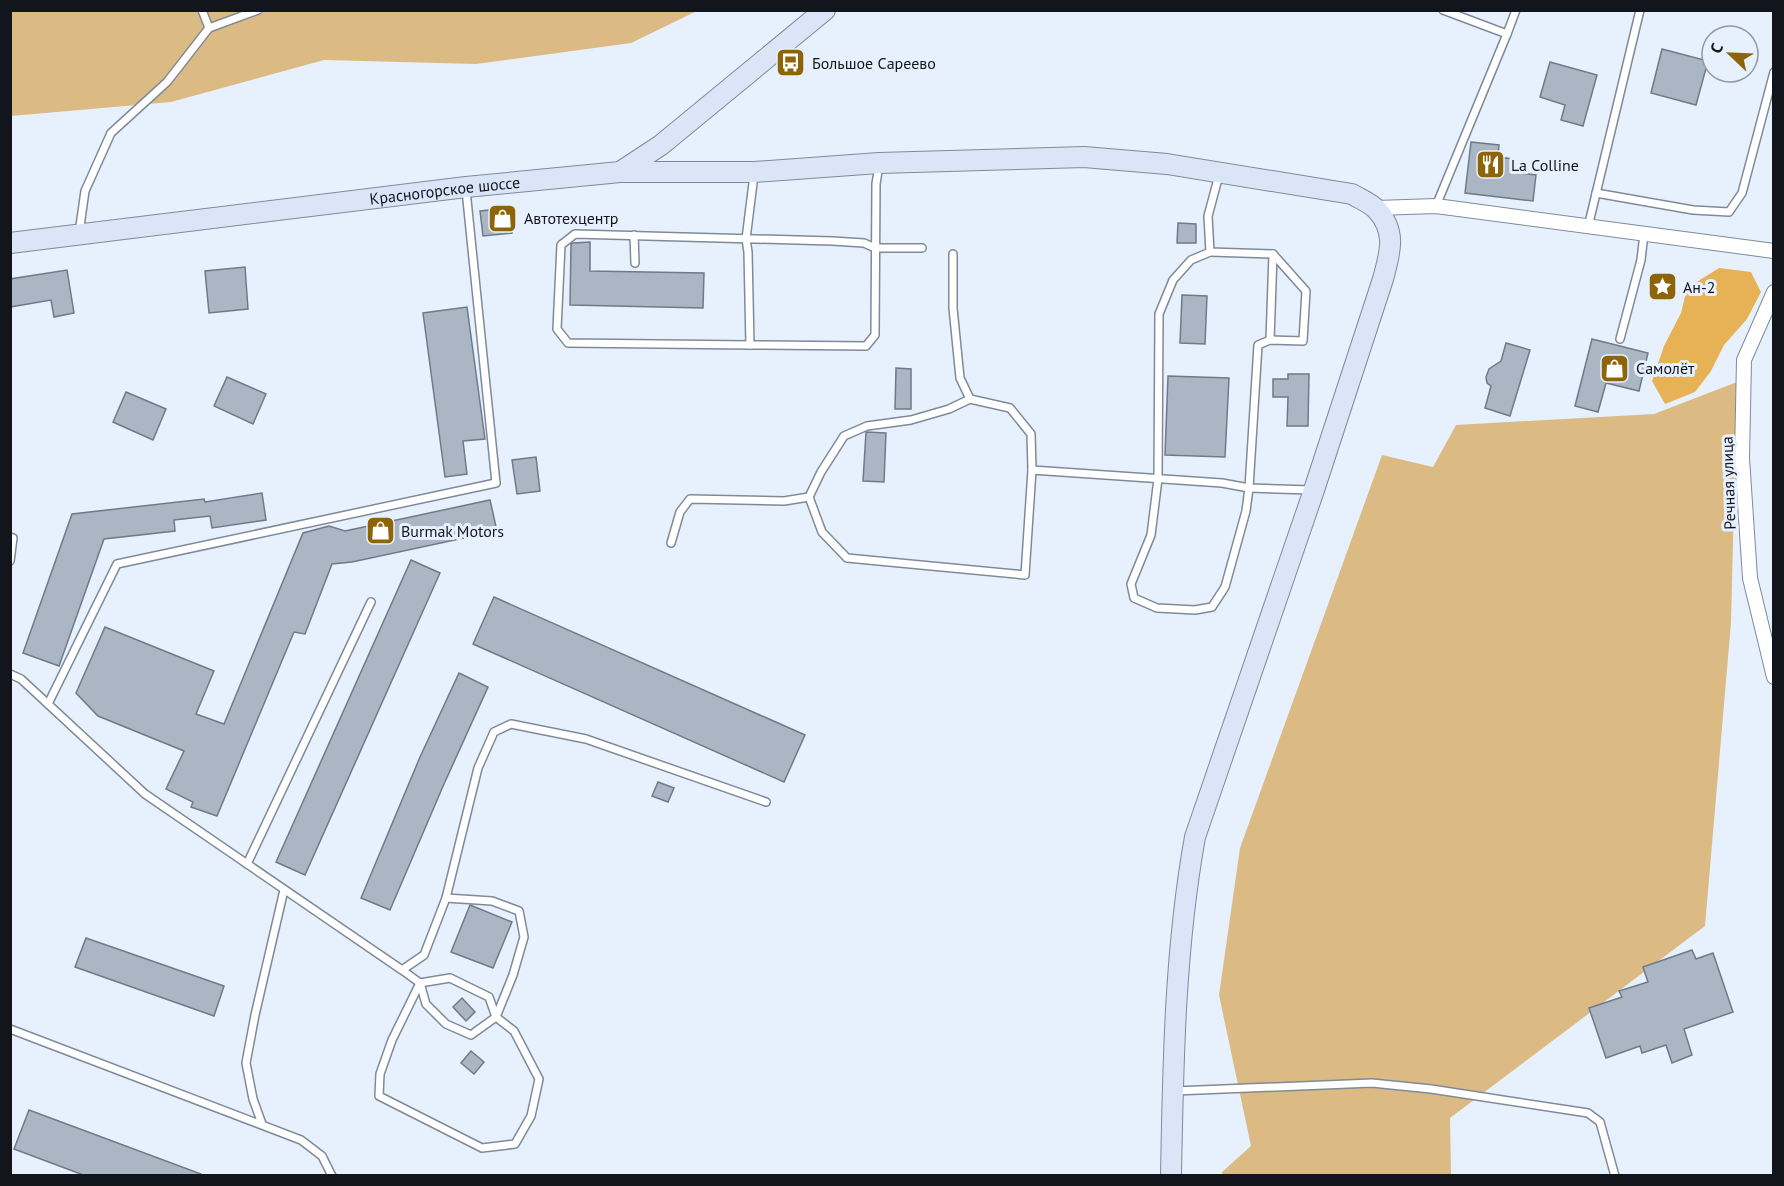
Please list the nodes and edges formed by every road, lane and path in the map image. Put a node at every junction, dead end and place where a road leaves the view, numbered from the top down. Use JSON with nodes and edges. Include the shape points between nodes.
{"nodes":[{"id":1,"x":202,"y":10,"type":"edge"},
{"id":2,"x":258,"y":10,"type":"edge"},
{"id":3,"x":825,"y":10,"type":"edge"},
{"id":4,"x":1443,"y":10,"type":"edge"},
{"id":5,"x":1516,"y":10,"type":"edge"},
{"id":6,"x":1640,"y":10,"type":"edge"},
{"id":7,"x":208,"y":28,"type":"junction"},
{"id":8,"x":1507,"y":34,"type":"junction"},
{"id":9,"x":1773,"y":72,"type":"edge"},
{"id":10,"x":879,"y":163,"type":"junction"},
{"id":11,"x":621,"y":171,"type":"junction"},
{"id":12,"x":754,"y":172,"type":"junction"},
{"id":13,"x":1220,"y":172,"type":"junction"},
{"id":14,"x":466,"y":187,"type":"junction"},
{"id":15,"x":1596,"y":193,"type":"junction"},
{"id":16,"x":1436,"y":206,"type":"junction"},
{"id":17,"x":1376,"y":208,"type":"junction"},
{"id":18,"x":1588,"y":226,"type":"junction"},
{"id":19,"x":1644,"y":234,"type":"junction"},
{"id":20,"x":634,"y":235,"type":"junction"},
{"id":21,"x":79,"y":236,"type":"junction"},
{"id":22,"x":746,"y":239,"type":"junction"},
{"id":23,"x":10,"y":243,"type":"edge"},
{"id":24,"x":875,"y":248,"type":"junction"},
{"id":25,"x":922,"y":248,"type":"dead end"},
{"id":26,"x":1210,"y":252,"type":"junction"},
{"id":27,"x":1773,"y":252,"type":"edge"},
{"id":28,"x":953,"y":254,"type":"dead end"},
{"id":29,"x":1274,"y":254,"type":"junction"},
{"id":30,"x":635,"y":263,"type":"dead end"},
{"id":31,"x":1773,"y":292,"type":"edge"},
{"id":32,"x":1620,"y":339,"type":"dead end"},
{"id":33,"x":1270,"y":340,"type":"junction"},
{"id":34,"x":750,"y":345,"type":"junction"},
{"id":35,"x":970,"y":399,"type":"junction"},
{"id":36,"x":1032,"y":470,"type":"junction"},
{"id":37,"x":1158,"y":479,"type":"junction"},
{"id":38,"x":1249,"y":488,"type":"junction"},
{"id":39,"x":1314,"y":490,"type":"junction"},
{"id":40,"x":809,"y":497,"type":"junction"},
{"id":41,"x":10,"y":537,"type":"edge"},
{"id":42,"x":671,"y":543,"type":"dead end"},
{"id":43,"x":10,"y":561,"type":"edge"},
{"id":44,"x":371,"y":602,"type":"dead end"},
{"id":45,"x":10,"y":674,"type":"edge"},
{"id":46,"x":1773,"y":676,"type":"edge"},
{"id":47,"x":48,"y":704,"type":"junction"},
{"id":48,"x":766,"y":802,"type":"dead end"},
{"id":49,"x":247,"y":864,"type":"junction"},
{"id":50,"x":285,"y":890,"type":"junction"},
{"id":51,"x":446,"y":898,"type":"junction"},
{"id":52,"x":402,"y":970,"type":"junction"},
{"id":53,"x":420,"y":982,"type":"junction"},
{"id":54,"x":496,"y":1017,"type":"junction"},
{"id":55,"x":10,"y":1029,"type":"edge"},
{"id":56,"x":1173,"y":1091,"type":"junction"},
{"id":57,"x":262,"y":1124,"type":"junction"},
{"id":58,"x":332,"y":1176,"type":"edge"},
{"id":59,"x":1171,"y":1176,"type":"edge"},
{"id":60,"x":1616,"y":1176,"type":"edge"}],
"edges":[{"from":1,"to":7,"type":"lane"},
{"from":2,"to":7,"type":"lane"},
{"from":3,"to":11,"type":"street","name":"Красногорское шоссе","via":[[661,145]]},
{"from":4,"to":8,"type":"lane"},
{"from":5,"to":8,"type":"lane"},
{"from":6,"to":15,"type":"lane"},
{"from":7,"to":21,"type":"lane","via":[[167,82],[111,133],[85,191]]},
{"from":8,"to":16,"type":"lane"},
{"from":9,"to":15,"type":"lane","via":[[1742,193],[1729,212],[1693,210]]},
{"from":10,"to":12,"type":"street"},
{"from":10,"to":13,"type":"street","via":[[1084,158]]},
{"from":10,"to":24,"type":"lane"},
{"from":11,"to":12,"type":"street"},
{"from":11,"to":14,"type":"street","name":"Красногорское шоссе"},
{"from":12,"to":22,"type":"lane"},
{"from":13,"to":17,"type":"street","via":[[1352,194]]},
{"from":13,"to":26,"type":"lane","via":[[1208,216]]},
{"from":14,"to":21,"type":"street","name":"Красногорское шоссе"},
{"from":14,"to":47,"type":"lane","via":[[496,483],[117,564]]},
{"from":15,"to":18,"type":"lane"},
{"from":16,"to":17,"type":"street"},
{"from":16,"to":18,"type":"street"},
{"from":17,"to":39,"type":"street","via":[[1388,228],[1391,251]]},
{"from":18,"to":19,"type":"street"},
{"from":19,"to":27,"type":"street"},
{"from":19,"to":32,"type":"lane"},
{"from":20,"to":22,"type":"lane"},
{"from":20,"to":30,"type":"lane"},
{"from":20,"to":34,"type":"lane","via":[[574,234],[561,245],[557,329],[568,342]]},
{"from":21,"to":23,"type":"street","name":"Красногорское шоссе"},
{"from":22,"to":24,"type":"lane","via":[[864,243]]},
{"from":22,"to":34,"type":"lane"},
{"from":24,"to":25,"type":"lane"},
{"from":24,"to":34,"type":"lane","via":[[875,335],[866,346]]},
{"from":26,"to":29,"type":"lane"},
{"from":26,"to":37,"type":"lane","via":[[1191,260],[1173,280],[1159,314]]},
{"from":28,"to":35,"type":"lane","via":[[953,308],[960,378]]},
{"from":29,"to":33,"type":"lane"},
{"from":29,"to":33,"type":"lane","via":[[1306,291],[1304,341]]},
{"from":31,"to":46,"type":"street","name":"Речная улица","via":[[1744,360],[1742,458],[1750,578]]},
{"from":33,"to":38,"type":"lane","via":[[1258,345]]},
{"from":35,"to":36,"type":"lane","via":[[1010,408],[1031,435]]},
{"from":35,"to":40,"type":"lane","via":[[949,409],[867,426],[844,436]]},
{"from":36,"to":37,"type":"lane"},
{"from":36,"to":40,"type":"lane","via":[[1025,575],[847,558],[822,532]]},
{"from":37,"to":38,"type":"lane"},
{"from":37,"to":38,"type":"lane","via":[[1151,535],[1131,584],[1134,598],[1157,608],[1212,607],[1225,587]]},
{"from":38,"to":39,"type":"lane"},
{"from":39,"to":56,"type":"street","via":[[1196,837],[1179,948]]},
{"from":40,"to":42,"type":"lane","via":[[784,501],[690,499],[680,512]]},
{"from":41,"to":43,"type":"lane"},
{"from":44,"to":49,"type":"lane"},
{"from":45,"to":47,"type":"lane"},
{"from":47,"to":49,"type":"lane","via":[[145,794]]},
{"from":48,"to":51,"type":"lane","via":[[586,739],[512,724],[494,732],[478,768]]},
{"from":49,"to":50,"type":"lane"},
{"from":50,"to":52,"type":"lane"},
{"from":50,"to":57,"type":"lane","via":[[246,1063]]},
{"from":51,"to":52,"type":"lane","via":[[424,955]]},
{"from":51,"to":54,"type":"lane","via":[[492,901],[519,911],[524,937]]},
{"from":52,"to":53,"type":"lane"},
{"from":53,"to":54,"type":"lane","via":[[450,978],[489,997]]},
{"from":53,"to":54,"type":"lane","via":[[426,1004],[454,1028],[471,1035]]},
{"from":53,"to":54,"type":"lane","via":[[389,1048],[380,1074],[379,1096],[482,1148],[515,1144],[531,1116],[539,1079],[514,1031]]},
{"from":55,"to":57,"type":"lane"},
{"from":56,"to":59,"type":"street"},
{"from":56,"to":60,"type":"lane","via":[[1372,1083],[1588,1113],[1600,1122]]},
{"from":57,"to":58,"type":"lane","via":[[301,1140],[321,1156]]}]}
